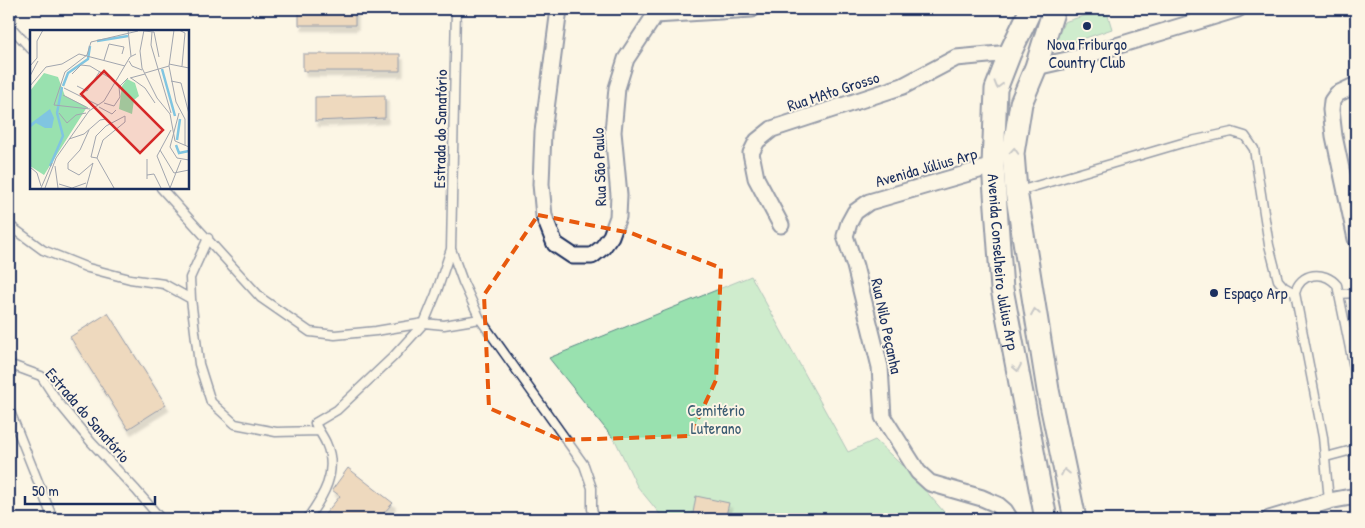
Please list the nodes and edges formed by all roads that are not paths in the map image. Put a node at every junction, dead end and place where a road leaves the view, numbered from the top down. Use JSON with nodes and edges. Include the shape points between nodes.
{"nodes":[{"id":1,"x":12,"y":9,"type":"edge"},
{"id":2,"x":456,"y":9,"type":"edge"},
{"id":3,"x":559,"y":9,"type":"edge"},
{"id":4,"x":752,"y":9,"type":"edge"},
{"id":5,"x":1031,"y":9,"type":"edge"},
{"id":6,"x":1054,"y":9,"type":"edge"},
{"id":7,"x":1238,"y":9,"type":"edge"},
{"id":8,"x":657,"y":12,"type":"edge"},
{"id":9,"x":10,"y":26,"type":"edge"},
{"id":10,"x":30,"y":48,"type":"edge"},
{"id":11,"x":1010,"y":53,"type":"junction"},
{"id":12,"x":1036,"y":67,"type":"junction"},
{"id":13,"x":1356,"y":85,"type":"edge"},
{"id":14,"x":992,"y":166,"type":"junction"},
{"id":15,"x":162,"y":189,"type":"edge"},
{"id":16,"x":1016,"y":191,"type":"junction"},
{"id":17,"x":869,"y":202,"type":"joint"},
{"id":18,"x":9,"y":225,"type":"edge"},
{"id":19,"x":781,"y":226,"type":"dead end"},
{"id":20,"x":208,"y":238,"type":"junction"},
{"id":21,"x":1356,"y":239,"type":"edge"},
{"id":22,"x":451,"y":249,"type":"junction"},
{"id":23,"x":1295,"y":292,"type":"junction"},
{"id":24,"x":1356,"y":293,"type":"edge"},
{"id":25,"x":1339,"y":294,"type":"junction"},
{"id":26,"x":191,"y":299,"type":"junction"},
{"id":27,"x":480,"y":319,"type":"junction"},
{"id":28,"x":424,"y":323,"type":"junction"},
{"id":29,"x":9,"y":372,"type":"edge"},
{"id":30,"x":1356,"y":378,"type":"edge"},
{"id":31,"x":9,"y":409,"type":"edge"},
{"id":32,"x":319,"y":431,"type":"junction"},
{"id":33,"x":1356,"y":449,"type":"edge"},
{"id":34,"x":1326,"y":457,"type":"junction"},
{"id":35,"x":1355,"y":499,"type":"edge"},
{"id":36,"x":1329,"y":501,"type":"junction"},
{"id":37,"x":1042,"y":517,"type":"edge"},
{"id":38,"x":1273,"y":518,"type":"edge"},
{"id":39,"x":53,"y":519,"type":"edge"},
{"id":40,"x":160,"y":519,"type":"edge"},
{"id":41,"x":307,"y":519,"type":"edge"},
{"id":42,"x":595,"y":519,"type":"edge"},
{"id":43,"x":1010,"y":519,"type":"edge"},
{"id":44,"x":1075,"y":519,"type":"edge"},
{"id":45,"x":1258,"y":519,"type":"edge"}],
"edges":[{"from":1,"to":9,"type":"lane"},
{"from":2,"to":22,"type":"lane","name":"Estrada do Sanatório"},
{"from":3,"to":8,"type":"street","name":"Rua São Paulo","via":[[542,132],[541,184],[544,216],[555,244],[573,256],[592,256],[612,236],[618,218],[619,195],[614,132],[617,88],[626,58]]},
{"from":4,"to":8,"type":"street","name":"Rua São Paulo"},
{"from":5,"to":11,"type":"main road","name":"Avenida Conselheiro Julius Arp"},
{"from":6,"to":12,"type":"main road","name":"Avenida Conselheiro Julius Arp"},
{"from":7,"to":12,"type":"street","via":[[1080,57]]},
{"from":9,"to":10,"type":"lane"},
{"from":11,"to":14,"type":"main road","name":"Avenida Conselheiro Julius Arp","one_way":true,"via":[[996,89]]},
{"from":11,"to":19,"type":"street","name":"Rua MAto Grosso","via":[[956,58],[903,86],[772,129],[757,141],[751,153],[756,178]]},
{"from":16,"to":12,"type":"main road","name":"Avenida Conselheiro Julius Arp","one_way":true,"via":[[1013,153],[1021,104]]},
{"from":13,"to":21,"type":"street","via":[[1337,94],[1331,110]]},
{"from":14,"to":17,"type":"street","name":"Avenida Július Arp"},
{"from":14,"to":37,"type":"main road","name":"Avenida Conselheiro Julius Arp","one_way":true,"via":[[1002,289]]},
{"from":15,"to":20,"type":"lane"},
{"from":16,"to":23,"type":"lane","via":[[1182,143],[1232,132],[1245,136],[1254,149],[1269,245],[1278,280]]},
{"from":44,"to":16,"type":"main road","name":"Avenida Conselheiro Julius Arp","one_way":true,"via":[[1048,390]]},
{"from":17,"to":43,"type":"street","name":"Rua Nilo Peçanha","via":[[855,212],[848,223],[846,236],[880,367],[883,417],[918,472],[930,483],[998,505]]},
{"from":18,"to":26,"type":"lane","via":[[43,250],[88,268],[164,284]]},
{"from":20,"to":26,"type":"lane","via":[[190,278]]},
{"from":20,"to":28,"type":"lane","via":[[262,298],[310,332],[336,335]]},
{"from":22,"to":27,"type":"lane","name":"Estrada do Sanatório"},
{"from":22,"to":28,"type":"lane","name":"Estrada do Sanatório"},
{"from":23,"to":25,"type":"lane","via":[[1302,279],[1323,275],[1332,280]]},
{"from":23,"to":34,"type":"lane"},
{"from":24,"to":25,"type":"lane"},
{"from":25,"to":30,"type":"lane"},
{"from":26,"to":32,"type":"lane","via":[[199,364],[211,402],[235,424],[276,432]]},
{"from":27,"to":28,"type":"lane","via":[[444,325]]},
{"from":27,"to":42,"type":"lane","name":"Estrada do Sanatório","via":[[584,465],[592,488]]},
{"from":28,"to":32,"type":"lane","name":"Estrada do Sanatório","via":[[337,410],[315,422]]},
{"from":29,"to":40,"type":"lane","name":"Estrada do Sanatório","via":[[14,366],[40,376],[91,442]]},
{"from":31,"to":39,"type":"lane"},
{"from":32,"to":41,"type":"lane","via":[[327,445],[332,472],[322,498]]},
{"from":33,"to":34,"type":"lane"},
{"from":34,"to":36,"type":"lane"},
{"from":35,"to":36,"type":"street"},
{"from":36,"to":38,"type":"street"},
{"from":38,"to":45,"type":"street"}]}
